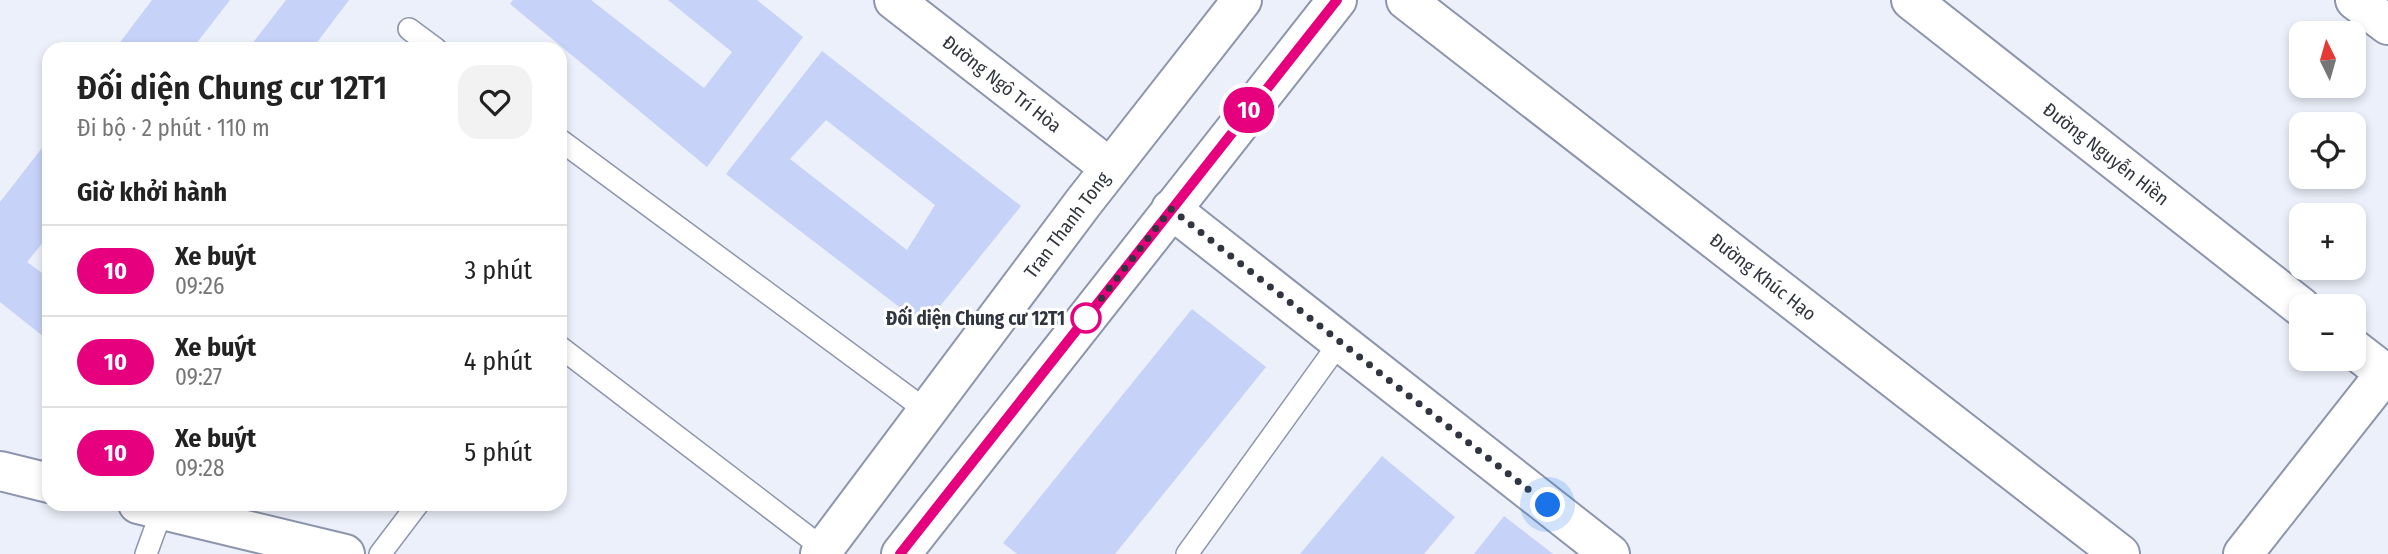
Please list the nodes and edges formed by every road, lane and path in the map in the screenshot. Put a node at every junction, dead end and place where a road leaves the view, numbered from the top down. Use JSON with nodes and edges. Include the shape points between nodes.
{"nodes":[{"id":1,"x":894,"y":0,"type":"edge"},
{"id":2,"x":1242,"y":0,"type":"edge"},
{"id":3,"x":1336,"y":0,"type":"edge"},
{"id":4,"x":1406,"y":0,"type":"edge"},
{"id":5,"x":1911,"y":0,"type":"edge"},
{"id":6,"x":2355,"y":0,"type":"edge"},
{"id":7,"x":2388,"y":25,"type":"edge"},
{"id":8,"x":409,"y":29,"type":"dead end"},
{"id":9,"x":427,"y":42,"type":"edge"},
{"id":10,"x":567,"y":146,"type":"edge"},
{"id":11,"x":1110,"y":168,"type":"junction"},
{"id":12,"x":1171,"y":209,"type":"junction"},
{"id":13,"x":2289,"y":298,"type":"edge"},
{"id":14,"x":1340,"y":342,"type":"junction"},
{"id":15,"x":567,"y":351,"type":"edge"},
{"id":16,"x":2366,"y":357,"type":"edge"},
{"id":17,"x":2387,"y":372,"type":"edge"},
{"id":18,"x":927,"y":411,"type":"junction"},
{"id":19,"x":0,"y":471,"type":"edge"},
{"id":20,"x":42,"y":480,"type":"edge"},
{"id":21,"x":150,"y":511,"type":"edge"},
{"id":22,"x":165,"y":511,"type":"edge"},
{"id":23,"x":413,"y":511,"type":"edge"},
{"id":24,"x":305,"y":549,"type":"edge"},
{"id":25,"x":822,"y":551,"type":"edge"},
{"id":26,"x":146,"y":554,"type":"edge"},
{"id":27,"x":345,"y":554,"type":"edge"},
{"id":28,"x":380,"y":554,"type":"edge"},
{"id":29,"x":901,"y":554,"type":"edge"},
{"id":30,"x":1187,"y":554,"type":"edge"},
{"id":31,"x":1610,"y":554,"type":"edge"},
{"id":32,"x":2120,"y":554,"type":"edge"},
{"id":33,"x":2243,"y":554,"type":"edge"}],
"edges":[{"from":1,"to":11,"type":"street","name":"Đường Ngô Trí Hòa"},
{"from":2,"to":11,"type":"street","name":"Tran Thanh Tong"},
{"from":3,"to":12,"type":"street"},
{"from":4,"to":32,"type":"street","name":"Đường Khúc Hạo"},
{"from":5,"to":13,"type":"street","name":"Đường Nguyễn Hiền"},
{"from":6,"to":7,"type":"street"},
{"from":8,"to":9,"type":"lane"},
{"from":10,"to":18,"type":"lane"},
{"from":11,"to":18,"type":"street","name":"Tran Thanh Tong"},
{"from":12,"to":14,"type":"street"},
{"from":12,"to":29,"type":"street"},
{"from":14,"to":30,"type":"lane"},
{"from":14,"to":31,"type":"street"},
{"from":15,"to":25,"type":"lane"},
{"from":16,"to":17,"type":"street"},
{"from":17,"to":33,"type":"street"},
{"from":18,"to":25,"type":"street","name":"Tran Thanh Tong"},
{"from":19,"to":20,"type":"street"},
{"from":21,"to":26,"type":"lane"},
{"from":22,"to":24,"type":"street"},
{"from":23,"to":28,"type":"lane"},
{"from":24,"to":27,"type":"street"}]}
